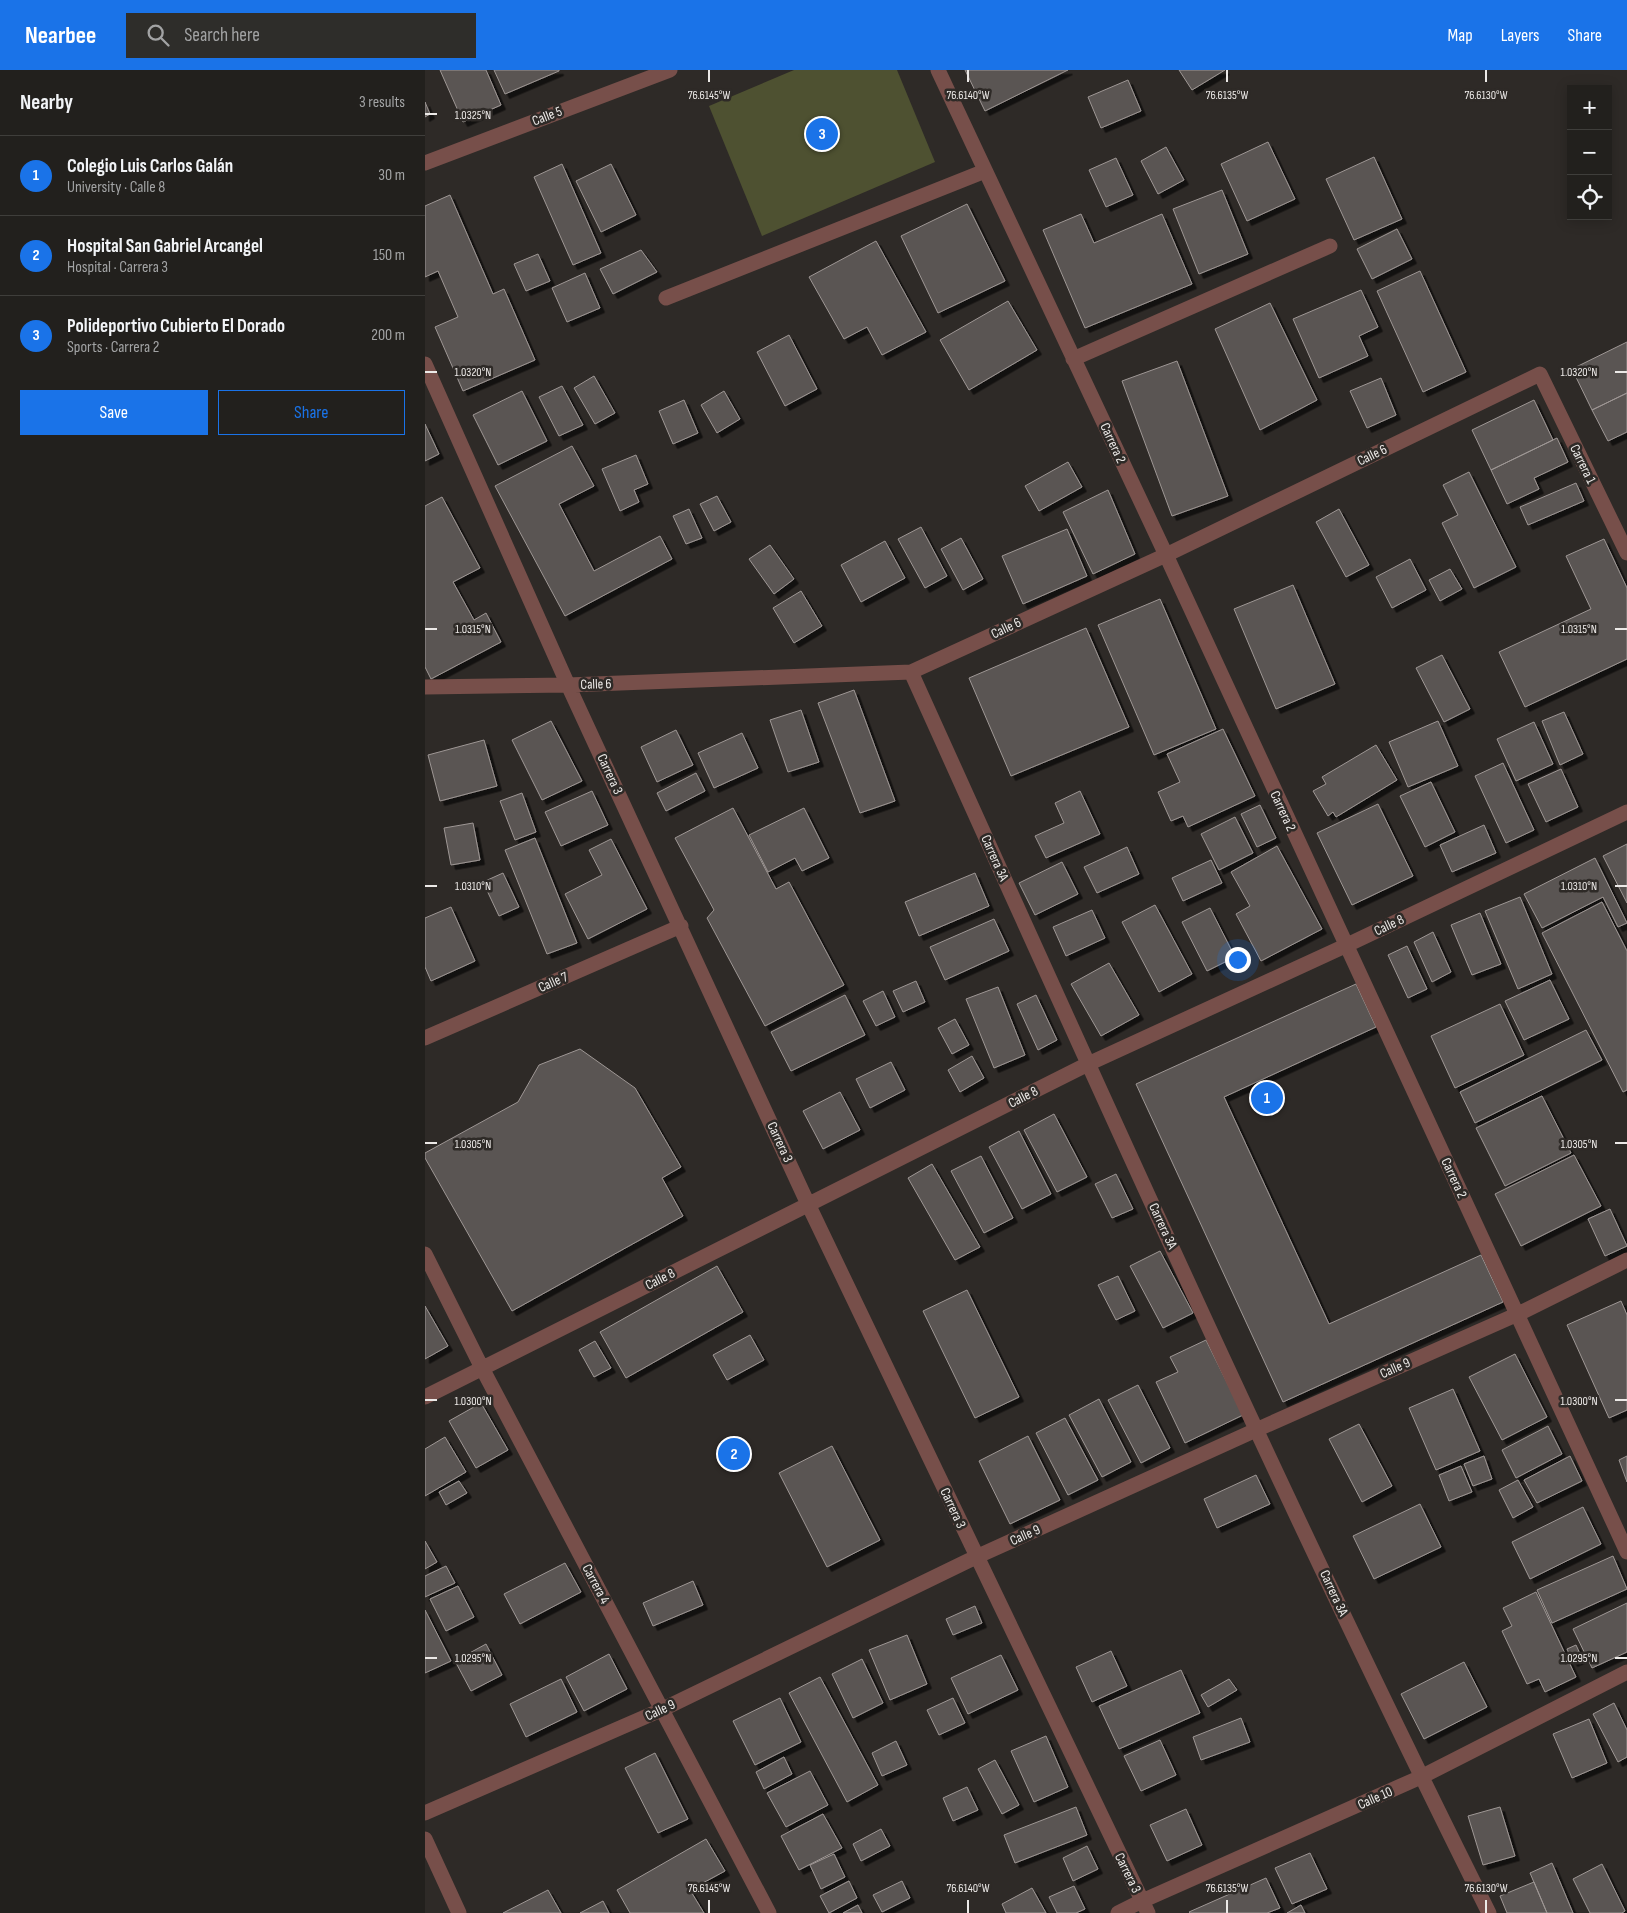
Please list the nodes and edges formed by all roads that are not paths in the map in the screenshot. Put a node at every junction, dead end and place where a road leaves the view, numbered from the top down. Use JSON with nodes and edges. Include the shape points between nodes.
{"nodes":[{"id":1,"x":670,"y":70,"type":"edge"},
{"id":2,"x":938,"y":70,"type":"edge"},
{"id":3,"x":425,"y":162,"type":"edge"},
{"id":4,"x":985,"y":171,"type":"junction"},
{"id":5,"x":1330,"y":246,"type":"dead end"},
{"id":6,"x":665,"y":298,"type":"dead end"},
{"id":7,"x":1073,"y":359,"type":"junction"},
{"id":8,"x":425,"y":364,"type":"edge"},
{"id":9,"x":1540,"y":374,"type":"joint"},
{"id":10,"x":1627,"y":554,"type":"edge"},
{"id":11,"x":1166,"y":555,"type":"junction"},
{"id":12,"x":911,"y":672,"type":"junction"},
{"id":13,"x":568,"y":685,"type":"junction"},
{"id":14,"x":425,"y":687,"type":"edge"},
{"id":15,"x":1627,"y":812,"type":"edge"},
{"id":16,"x":681,"y":926,"type":"junction"},
{"id":17,"x":1345,"y":946,"type":"junction"},
{"id":18,"x":425,"y":1038,"type":"edge"},
{"id":19,"x":1088,"y":1064,"type":"junction"},
{"id":20,"x":808,"y":1204,"type":"junction"},
{"id":21,"x":425,"y":1254,"type":"edge"},
{"id":22,"x":1627,"y":1260,"type":"edge"},
{"id":23,"x":1518,"y":1314,"type":"junction"},
{"id":24,"x":482,"y":1368,"type":"junction"},
{"id":25,"x":425,"y":1396,"type":"edge"},
{"id":26,"x":1256,"y":1430,"type":"junction"},
{"id":27,"x":1627,"y":1552,"type":"edge"},
{"id":28,"x":976,"y":1557,"type":"junction"},
{"id":29,"x":1627,"y":1672,"type":"edge"},
{"id":30,"x":661,"y":1710,"type":"junction"},
{"id":31,"x":1421,"y":1777,"type":"junction"},
{"id":32,"x":425,"y":1813,"type":"edge"},
{"id":33,"x":425,"y":1839,"type":"edge"},
{"id":34,"x":1145,"y":1907,"type":"edge"},
{"id":35,"x":459,"y":1913,"type":"edge"},
{"id":36,"x":769,"y":1913,"type":"edge"},
{"id":37,"x":1118,"y":1913,"type":"edge"},
{"id":38,"x":1489,"y":1913,"type":"edge"}],
"edges":[{"from":1,"to":3,"type":"street","name":"Calle 5"},
{"from":2,"to":4,"type":"street","name":"Carrera 2"},
{"from":4,"to":6,"type":"street"},
{"from":4,"to":7,"type":"street","name":"Carrera 2"},
{"from":5,"to":7,"type":"street"},
{"from":7,"to":11,"type":"street","name":"Carrera 2"},
{"from":8,"to":13,"type":"street","name":"Carrera 3"},
{"from":9,"to":10,"type":"street","name":"Carrera 1"},
{"from":9,"to":11,"type":"street","name":"Calle 6"},
{"from":11,"to":12,"type":"street","name":"Calle 6"},
{"from":11,"to":17,"type":"street","name":"Carrera 2"},
{"from":12,"to":13,"type":"street","name":"Calle 6"},
{"from":12,"to":19,"type":"street","name":"Carrera 3A"},
{"from":13,"to":14,"type":"street","name":"Calle 6"},
{"from":13,"to":16,"type":"street","name":"Carrera 3"},
{"from":15,"to":17,"type":"street","name":"Calle 8"},
{"from":16,"to":18,"type":"street","name":"Calle 7"},
{"from":16,"to":20,"type":"street","name":"Carrera 3"},
{"from":17,"to":19,"type":"street","name":"Calle 8"},
{"from":17,"to":23,"type":"street","name":"Carrera 2"},
{"from":19,"to":20,"type":"street","name":"Calle 8"},
{"from":19,"to":26,"type":"street","name":"Carrera 3A"},
{"from":20,"to":24,"type":"street","name":"Calle 8"},
{"from":20,"to":28,"type":"street","name":"Carrera 3"},
{"from":21,"to":24,"type":"street","name":"Carrera 4"},
{"from":22,"to":23,"type":"street","name":"Calle 9"},
{"from":23,"to":26,"type":"street","name":"Calle 9"},
{"from":23,"to":27,"type":"street","name":"Carrera 2"},
{"from":24,"to":25,"type":"street","name":"Calle 8"},
{"from":24,"to":30,"type":"street","name":"Carrera 4"},
{"from":26,"to":28,"type":"street","name":"Calle 9"},
{"from":26,"to":31,"type":"street","name":"Carrera 3A"},
{"from":28,"to":30,"type":"street","name":"Calle 9"},
{"from":28,"to":34,"type":"street","name":"Carrera 3"},
{"from":29,"to":31,"type":"street","name":"Calle 10"},
{"from":30,"to":32,"type":"street","name":"Calle 9"},
{"from":30,"to":36,"type":"street","name":"Carrera 4"},
{"from":31,"to":34,"type":"street","name":"Calle 10"},
{"from":31,"to":38,"type":"street","name":"Carrera 3A"},
{"from":33,"to":35,"type":"street"},
{"from":34,"to":37,"type":"street","name":"Calle 10"}]}
